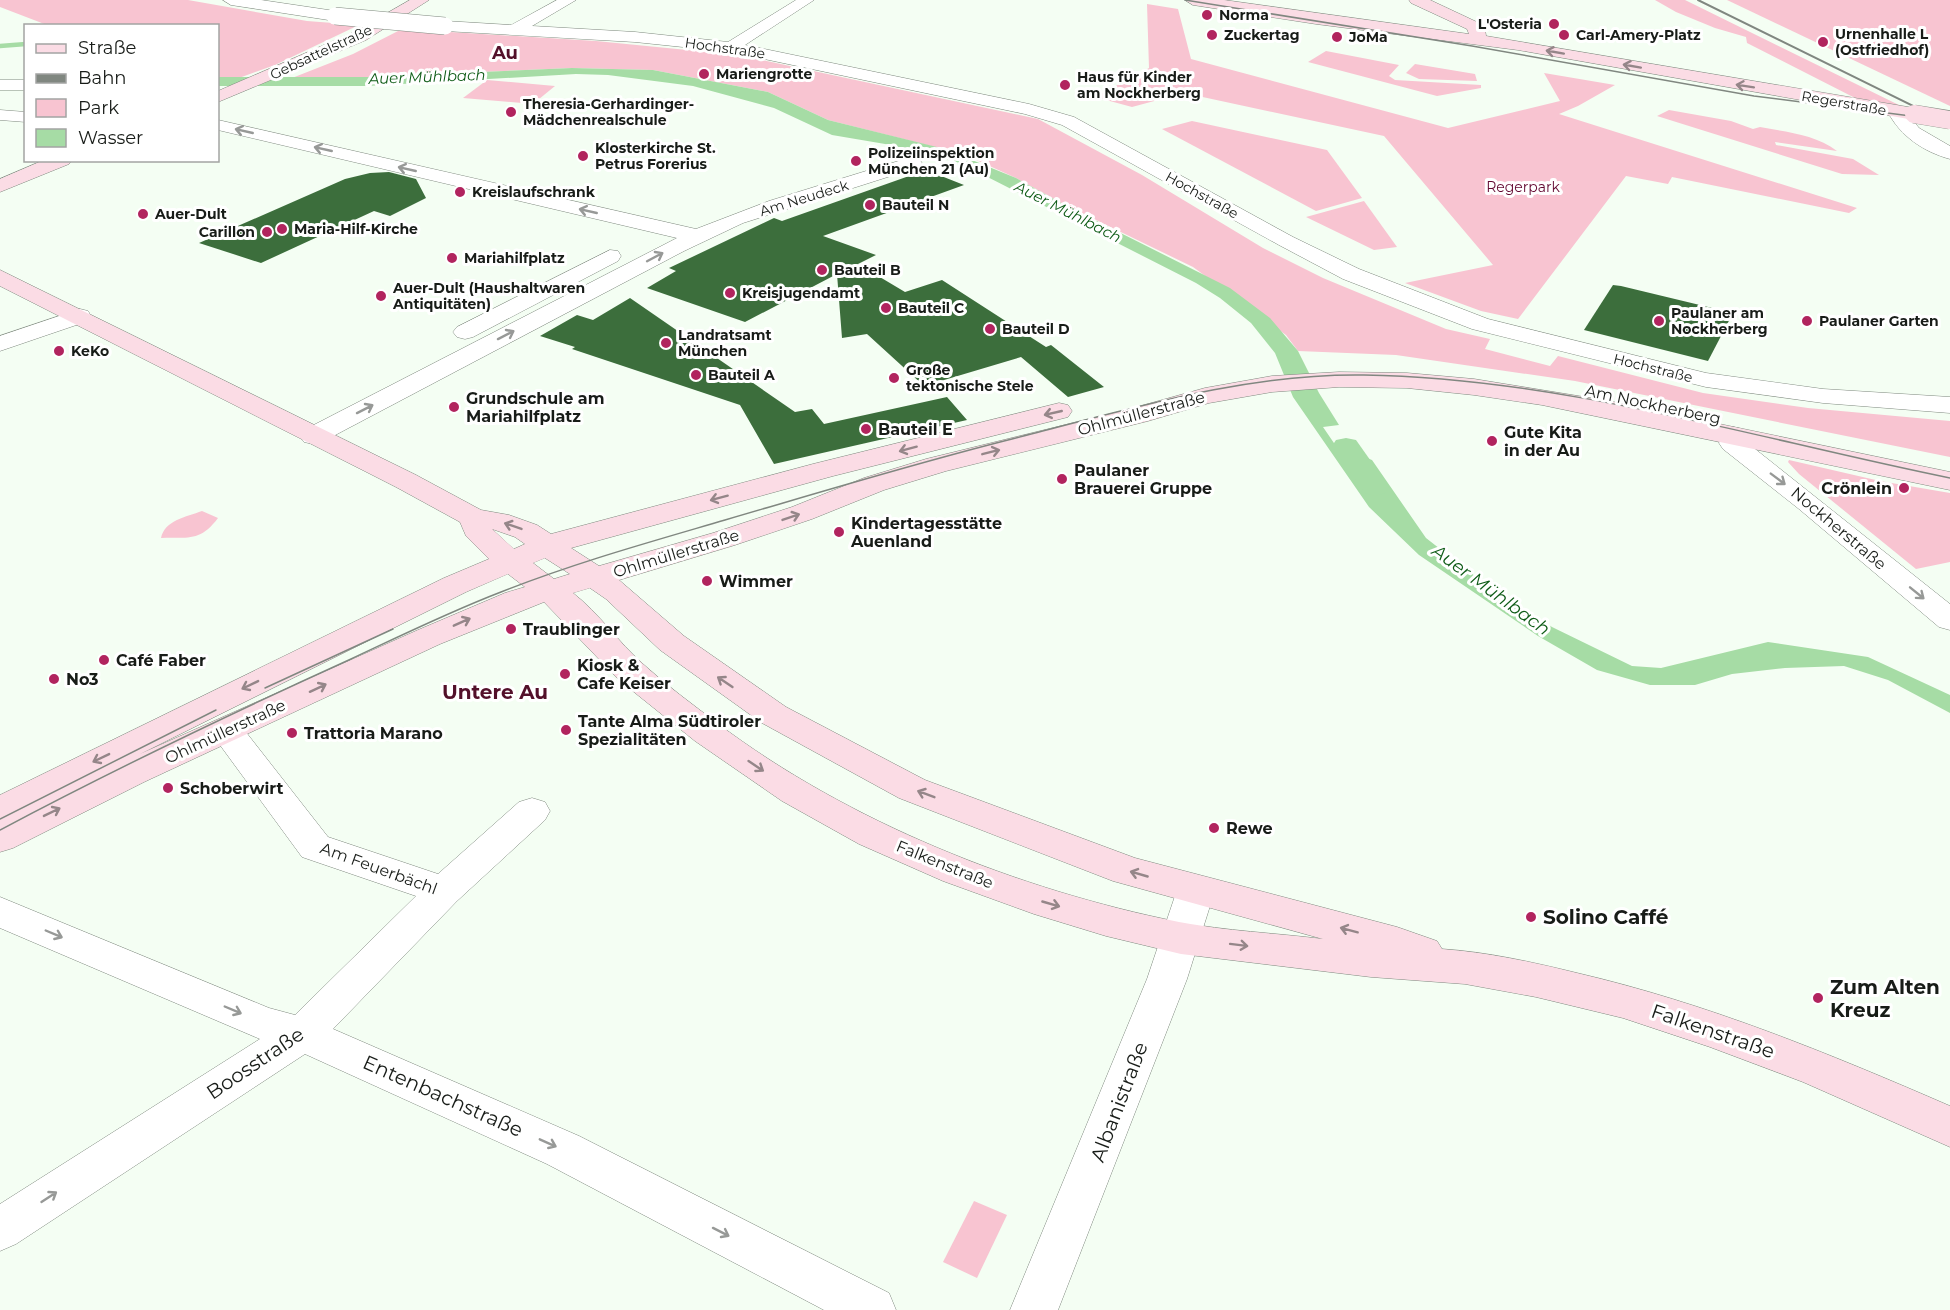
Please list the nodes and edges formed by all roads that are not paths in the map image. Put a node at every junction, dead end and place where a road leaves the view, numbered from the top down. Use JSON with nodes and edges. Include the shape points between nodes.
{"nodes":[{"id":1,"x":231,"y":0,"type":"edge"},
{"id":2,"x":421,"y":0,"type":"edge"},
{"id":3,"x":568,"y":0,"type":"edge"},
{"id":4,"x":806,"y":0,"type":"edge"},
{"id":5,"x":1193,"y":0,"type":"edge"},
{"id":6,"x":1417,"y":0,"type":"edge"},
{"id":7,"x":515,"y":29,"type":"junction"},
{"id":8,"x":1474,"y":45,"type":"junction"},
{"id":9,"x":731,"y":47,"type":"junction"},
{"id":10,"x":24,"y":85,"type":"edge"},
{"id":11,"x":1,"y":86,"type":"edge"},
{"id":12,"x":220,"y":95,"type":"edge"},
{"id":13,"x":1906,"y":113,"type":"junction"},
{"id":14,"x":0,"y":115,"type":"edge"},
{"id":15,"x":24,"y":117,"type":"edge"},
{"id":16,"x":1950,"y":120,"type":"edge"},
{"id":17,"x":219,"y":125,"type":"edge"},
{"id":18,"x":1950,"y":153,"type":"edge"},
{"id":19,"x":57,"y":162,"type":"edge"},
{"id":20,"x":912,"y":163,"type":"dead end"},
{"id":21,"x":1,"y":185,"type":"edge"},
{"id":22,"x":697,"y":236,"type":"junction"},
{"id":23,"x":645,"y":238,"type":"dead end"},
{"id":24,"x":0,"y":277,"type":"edge"},
{"id":25,"x":539,"y":284,"type":"junction"},
{"id":26,"x":577,"y":298,"type":"junction"},
{"id":27,"x":80,"y":316,"type":"junction"},
{"id":28,"x":0,"y":344,"type":"edge"},
{"id":29,"x":1352,"y":365,"type":"joint"},
{"id":30,"x":1386,"y":379,"type":"joint"},
{"id":31,"x":326,"y":405,"type":"dead end"},
{"id":32,"x":1950,"y":405,"type":"edge"},
{"id":33,"x":1733,"y":435,"type":"junction"},
{"id":34,"x":313,"y":436,"type":"junction"},
{"id":35,"x":1950,"y":467,"type":"edge"},
{"id":36,"x":1950,"y":480,"type":"edge"},
{"id":37,"x":474,"y":518,"type":"junction"},
{"id":38,"x":549,"y":545,"type":"junction"},
{"id":39,"x":512,"y":560,"type":"junction"},
{"id":40,"x":595,"y":577,"type":"junction"},
{"id":41,"x":550,"y":590,"type":"junction"},
{"id":42,"x":1947,"y":618,"type":"edge"},
{"id":43,"x":226,"y":730,"type":"junction"},
{"id":44,"x":532,"y":811,"type":"dead end"},
{"id":45,"x":0,"y":812,"type":"edge"},
{"id":46,"x":0,"y":838,"type":"edge"},
{"id":47,"x":1196,"y":890,"type":"junction"},
{"id":48,"x":444,"y":891,"type":"junction"},
{"id":49,"x":0,"y":912,"type":"edge"},
{"id":50,"x":1180,"y":938,"type":"junction"},
{"id":51,"x":1465,"y":967,"type":"junction"},
{"id":52,"x":303,"y":1034,"type":"junction"},
{"id":53,"x":1950,"y":1127,"type":"edge"},
{"id":54,"x":0,"y":1229,"type":"edge"},
{"id":55,"x":872,"y":1310,"type":"edge"},
{"id":56,"x":1034,"y":1310,"type":"edge"}],
"edges":[{"from":1,"to":7,"type":"street","name":"Hochstraße","bridge":true,"via":[[328,15]]},
{"from":2,"to":12,"type":"main road","name":"Gebsattelstraße","via":[[360,36]]},
{"from":3,"to":7,"type":"street"},
{"from":4,"to":9,"type":"street"},
{"from":5,"to":8,"type":"main road","name":"Regerstraße","via":[[1316,19],[1350,30]]},
{"from":6,"to":8,"type":"main road","via":[[1477,29]]},
{"from":7,"to":9,"type":"street","name":"Hochstraße"},
{"from":8,"to":13,"type":"main road","name":"Regerstraße"},
{"from":9,"to":32,"type":"street","name":"Hochstraße","via":[[1063,118],[1286,242],[1351,274],[1480,324],[1706,380],[1823,396]]},
{"from":10,"to":11,"type":"street"},
{"from":13,"to":16,"type":"main road","name":"Regerstraße","bridge":true},
{"from":13,"to":18,"type":"street","via":[[1901,123],[1911,133]]},
{"from":14,"to":15,"type":"street"},
{"from":22,"to":17,"type":"street","one_way":true},
{"from":19,"to":21,"type":"main road"},
{"from":20,"to":22,"type":"street","name":"Am Neudeck","via":[[776,205]]},
{"from":26,"to":22,"type":"street","one_way":true},
{"from":23,"to":25,"type":"street"},
{"from":24,"to":27,"type":"main road"},
{"from":25,"to":26,"type":"street"},
{"from":25,"to":31,"type":"street"},
{"from":34,"to":26,"type":"street","one_way":true},
{"from":27,"to":28,"type":"street"},
{"from":27,"to":34,"type":"main road"},
{"from":29,"to":35,"type":"main road","name":"Am Nockherberg","via":[[1440,369],[1548,383]]},
{"from":29,"to":38,"type":"main road","name":"Ohlmüllerstraße","one_way":true,"via":[[1221,376],[1065,410],[823,470]]},
{"from":30,"to":33,"type":"main road","name":"Am Nockherberg","via":[[1545,397]]},
{"from":40,"to":30,"type":"main road","name":"Ohlmüllerstraße","one_way":true,"via":[[724,539],[874,484],[1139,415],[1167,404],[1291,381]]},
{"from":33,"to":36,"type":"main road","name":"Am Nockherberg"},
{"from":33,"to":42,"type":"street","name":"Nockherstraße","one_way":true,"via":[[1732,443]]},
{"from":34,"to":37,"type":"main road"},
{"from":38,"to":37,"type":"main road","one_way":true,"via":[[499,521]]},
{"from":37,"to":39,"type":"main road","via":[[477,530],[490,545]]},
{"from":38,"to":39,"type":"main road","name":"Ohlmüllerstraße"},
{"from":38,"to":40,"type":"main road"},
{"from":39,"to":41,"type":"main road","name":"Falkenstraße"},
{"from":39,"to":45,"type":"main road","name":"Ohlmüllerstraße","one_way":true,"via":[[92,762]]},
{"from":40,"to":41,"type":"main road","name":"Ohlmüllerstraße"},
{"from":47,"to":40,"type":"main road","name":"Falkenstraße","one_way":true,"via":[[1069,850],[912,789],[845,755],[774,715],[720,678]]},
{"from":43,"to":41,"type":"main road","name":"Ohlmüllerstraße","one_way":true,"via":[[476,616]]},
{"from":41,"to":50,"type":"main road","name":"Falkenstraße","one_way":true,"via":[[631,672],[707,733],[805,797],[872,834],[957,871],[1034,899]]},
{"from":46,"to":43,"type":"main road","name":"Ohlmüllerstraße","one_way":true},
{"from":43,"to":48,"type":"street","name":"Am Feuerbächl","via":[[315,847]]},
{"from":44,"to":48,"type":"street","name":"Boosstraße"},
{"from":47,"to":50,"type":"street","name":"Albanistraße"},
{"from":51,"to":47,"type":"main road","name":"Falkenstraße","one_way":true,"via":[[1397,943]]},
{"from":48,"to":52,"type":"street","name":"Boosstraße"},
{"from":49,"to":52,"type":"street","name":"Entenbachstraße","one_way":true,"via":[[262,1023]]},
{"from":50,"to":51,"type":"main road","name":"Falkenstraße","one_way":true,"via":[[1371,962]]},
{"from":50,"to":56,"type":"street","name":"Albanistraße","via":[[1104,1142]]},
{"from":51,"to":53,"type":"main road","name":"Falkenstraße","via":[[1623,1001],[1720,1032],[1819,1069]]},
{"from":54,"to":52,"type":"street","name":"Boosstraße","one_way":true},
{"from":52,"to":55,"type":"street","name":"Entenbachstraße","one_way":true,"via":[[563,1150]]}]}
